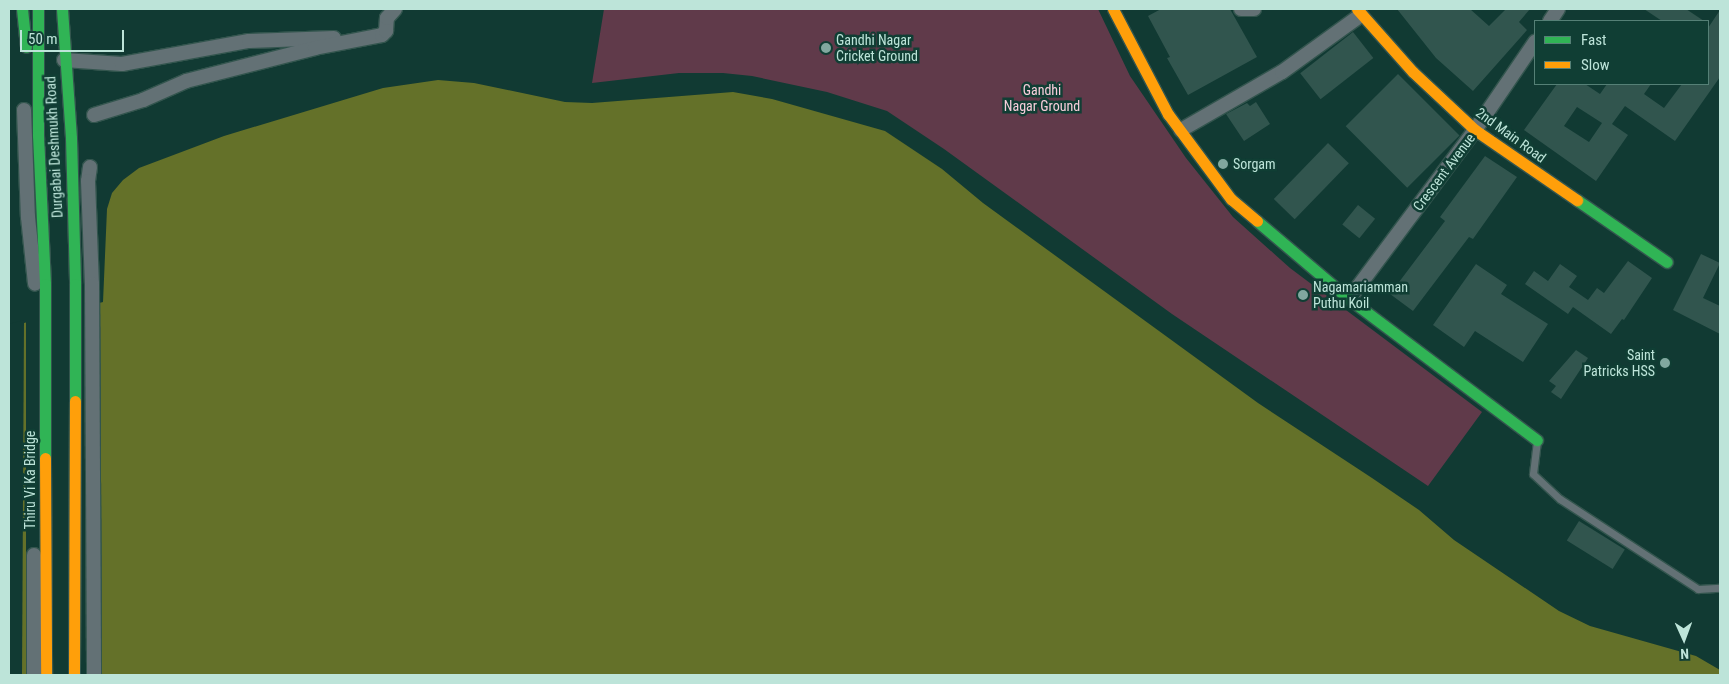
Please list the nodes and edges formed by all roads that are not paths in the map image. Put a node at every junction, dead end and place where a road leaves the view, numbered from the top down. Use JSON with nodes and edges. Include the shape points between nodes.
{"nodes":[{"id":1,"x":22,"y":9,"type":"edge"},
{"id":2,"x":38,"y":9,"type":"edge"},
{"id":3,"x":62,"y":9,"type":"edge"},
{"id":4,"x":1113,"y":9,"type":"edge"},
{"id":5,"x":1241,"y":9,"type":"edge"},
{"id":6,"x":1254,"y":9,"type":"edge"},
{"id":7,"x":1558,"y":9,"type":"edge"},
{"id":8,"x":389,"y":12,"type":"edge"},
{"id":9,"x":1359,"y":12,"type":"edge"},
{"id":10,"x":1551,"y":20,"type":"edge"},
{"id":11,"x":382,"y":35,"type":"junction"},
{"id":12,"x":1534,"y":43,"type":"edge"},
{"id":13,"x":64,"y":60,"type":"junction"},
{"id":14,"x":38,"y":80,"type":"junction"},
{"id":15,"x":24,"y":110,"type":"dead end"},
{"id":16,"x":94,"y":115,"type":"dead end"},
{"id":17,"x":1180,"y":130,"type":"junction"},
{"id":18,"x":1475,"y":130,"type":"junction"},
{"id":19,"x":90,"y":167,"type":"dead end"},
{"id":20,"x":1667,"y":262,"type":"dead end"},
{"id":21,"x":40,"y":284,"type":"junction"},
{"id":22,"x":1349,"y":299,"type":"junction"},
{"id":23,"x":1537,"y":440,"type":"joint"},
{"id":24,"x":1720,"y":588,"type":"edge"},
{"id":25,"x":34,"y":675,"type":"edge"},
{"id":26,"x":46,"y":675,"type":"edge"},
{"id":27,"x":74,"y":675,"type":"edge"},
{"id":28,"x":94,"y":675,"type":"edge"}],
"edges":[{"from":1,"to":14,"type":"main road","via":[[27,61]]},
{"from":2,"to":14,"type":"main road","name":"Thiru Vi Ka Bridge"},
{"from":3,"to":13,"type":"main road","name":"Durgabai Deshmukh Road"},
{"from":4,"to":17,"type":"main road"},
{"from":5,"to":6,"type":"street"},
{"from":7,"to":10,"type":"street"},
{"from":8,"to":11,"type":"street","via":[[386,31]]},
{"from":9,"to":17,"type":"street","via":[[1282,72]]},
{"from":9,"to":18,"type":"main road","name":"2nd Main Road","via":[[1413,72]]},
{"from":11,"to":13,"type":"street","via":[[249,40],[122,64]]},
{"from":11,"to":16,"type":"street","via":[[315,48],[186,81],[143,100]]},
{"from":12,"to":18,"type":"street","name":"Crescent Avenue"},
{"from":13,"to":27,"type":"main road","name":"Durgabai Deshmukh Road","via":[[71,138],[75,284]]},
{"from":14,"to":21,"type":"main road","name":"Thiru Vi Ka Bridge"},
{"from":15,"to":21,"type":"street","via":[[28,217]]},
{"from":17,"to":22,"type":"main road","via":[[1231,199]]},
{"from":18,"to":20,"type":"main road","name":"2nd Main Road"},
{"from":18,"to":22,"type":"street","name":"Crescent Avenue"},
{"from":19,"to":28,"type":"street"},
{"from":21,"to":25,"type":"street"},
{"from":21,"to":26,"type":"main road","name":"Thiru Vi Ka Bridge"},
{"from":22,"to":23,"type":"main road"},
{"from":23,"to":24,"type":"lane","via":[[1533,474],[1560,499],[1698,589]]}]}
